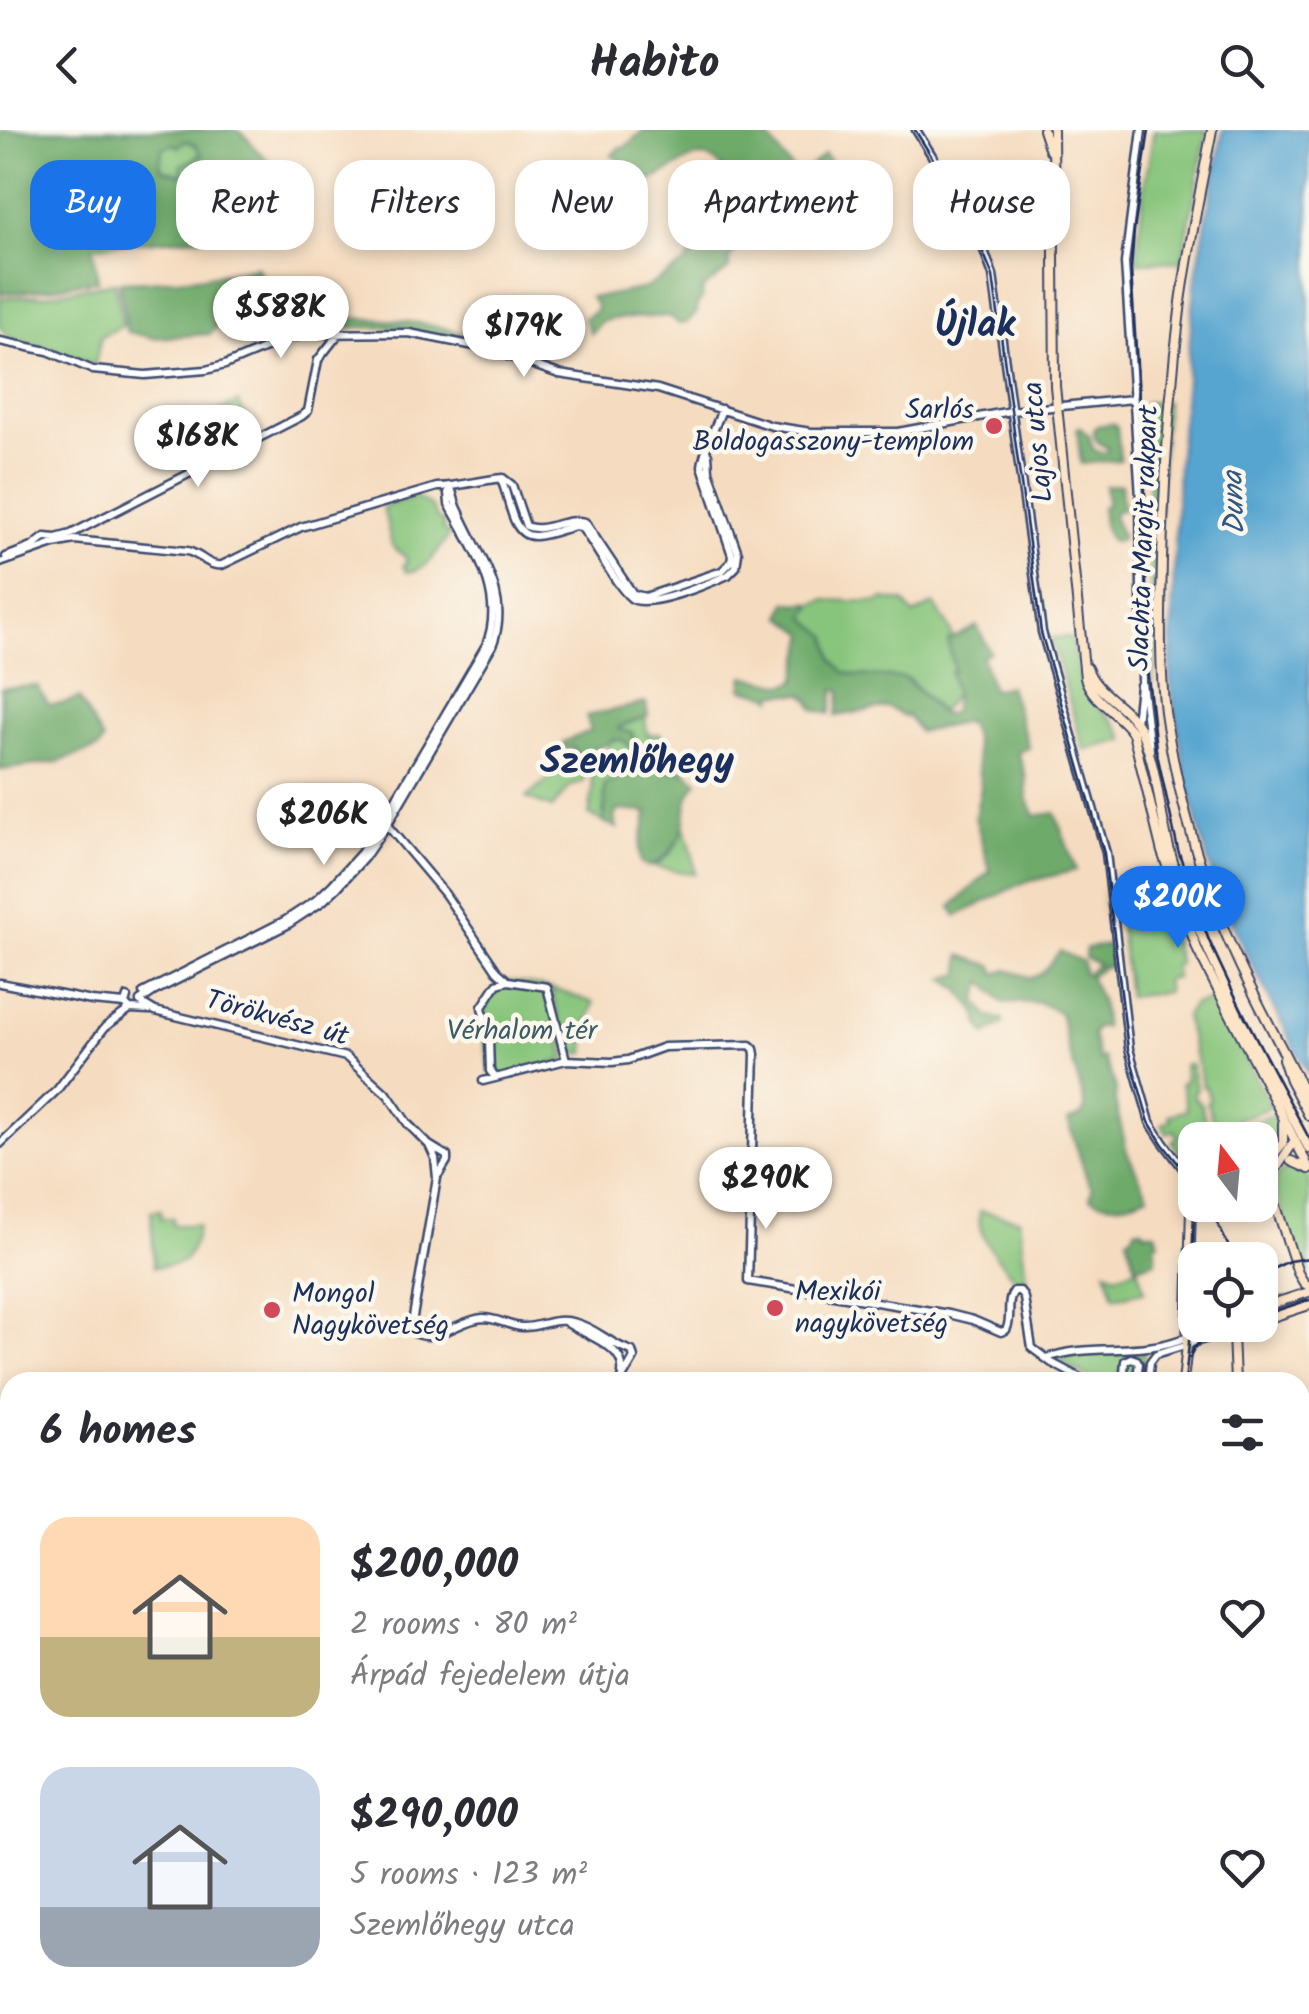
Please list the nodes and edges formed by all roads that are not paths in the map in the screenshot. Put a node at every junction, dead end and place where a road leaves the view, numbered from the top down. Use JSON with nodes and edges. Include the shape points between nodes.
{"nodes":[{"id":1,"x":916,"y":130,"type":"edge"},
{"id":2,"x":1049,"y":130,"type":"edge"},
{"id":3,"x":1142,"y":130,"type":"edge"},
{"id":4,"x":1212,"y":130,"type":"edge"},
{"id":5,"x":1052,"y":160,"type":"joint"},
{"id":6,"x":1053,"y":250,"type":"edge"},
{"id":7,"x":340,"y":332,"type":"junction"},
{"id":8,"x":0,"y":340,"type":"edge"},
{"id":9,"x":1134,"y":399,"type":"junction"},
{"id":10,"x":1056,"y":405,"type":"junction"},
{"id":11,"x":722,"y":409,"type":"junction"},
{"id":12,"x":1010,"y":411,"type":"junction"},
{"id":13,"x":451,"y":488,"type":"junction"},
{"id":14,"x":75,"y":538,"type":"junction"},
{"id":15,"x":0,"y":561,"type":"edge"},
{"id":16,"x":1084,"y":660,"type":"junction"},
{"id":17,"x":1142,"y":682,"type":"junction"},
{"id":18,"x":1138,"y":700,"type":"junction"},
{"id":19,"x":1120,"y":705,"type":"junction"},
{"id":20,"x":1136,"y":723,"type":"junction"},
{"id":21,"x":1135,"y":739,"type":"junction"},
{"id":22,"x":1150,"y":762,"type":"junction"},
{"id":23,"x":384,"y":823,"type":"junction"},
{"id":24,"x":1170,"y":879,"type":"junction"},
{"id":25,"x":1185,"y":895,"type":"junction"},
{"id":26,"x":275,"y":928,"type":"junction"},
{"id":27,"x":498,"y":971,"type":"junction"},
{"id":28,"x":508,"y":981,"type":"junction"},
{"id":29,"x":0,"y":983,"type":"edge"},
{"id":30,"x":498,"y":984,"type":"junction"},
{"id":31,"x":152,"y":993,"type":"junction"},
{"id":32,"x":106,"y":1002,"type":"junction"},
{"id":33,"x":133,"y":1003,"type":"junction"},
{"id":34,"x":158,"y":1011,"type":"junction"},
{"id":35,"x":113,"y":1019,"type":"junction"},
{"id":36,"x":1274,"y":1032,"type":"junction"},
{"id":37,"x":566,"y":1060,"type":"junction"},
{"id":38,"x":1294,"y":1071,"type":"junction"},
{"id":39,"x":496,"y":1078,"type":"junction"},
{"id":40,"x":482,"y":1082,"type":"dead end"},
{"id":41,"x":1295,"y":1088,"type":"junction"},
{"id":42,"x":1309,"y":1102,"type":"edge"},
{"id":43,"x":1280,"y":1114,"type":"junction"},
{"id":44,"x":1309,"y":1116,"type":"edge"},
{"id":45,"x":1296,"y":1124,"type":"junction"},
{"id":46,"x":1295,"y":1138,"type":"junction"},
{"id":47,"x":1284,"y":1142,"type":"junction"},
{"id":48,"x":0,"y":1144,"type":"edge"},
{"id":49,"x":1278,"y":1149,"type":"edge"},
{"id":50,"x":1307,"y":1150,"type":"edge"},
{"id":51,"x":1291,"y":1161,"type":"junction"},
{"id":52,"x":1178,"y":1164,"type":"edge"},
{"id":53,"x":1278,"y":1164,"type":"joint"},
{"id":54,"x":1309,"y":1168,"type":"edge"},
{"id":55,"x":1278,"y":1212,"type":"edge"},
{"id":56,"x":1309,"y":1289,"type":"edge"},
{"id":57,"x":1278,"y":1301,"type":"edge"},
{"id":58,"x":1309,"y":1305,"type":"edge"},
{"id":59,"x":1278,"y":1315,"type":"edge"},
{"id":60,"x":1182,"y":1342,"type":"edge"},
{"id":61,"x":1185,"y":1342,"type":"edge"},
{"id":62,"x":1187,"y":1342,"type":"edge"},
{"id":63,"x":1235,"y":1342,"type":"edge"},
{"id":64,"x":622,"y":1356,"type":"junction"},
{"id":65,"x":1046,"y":1358,"type":"junction"},
{"id":66,"x":632,"y":1362,"type":"junction"},
{"id":67,"x":622,"y":1372,"type":"edge"},
{"id":68,"x":626,"y":1372,"type":"edge"},
{"id":69,"x":1070,"y":1372,"type":"edge"},
{"id":70,"x":1124,"y":1372,"type":"edge"},
{"id":71,"x":1138,"y":1372,"type":"edge"},
{"id":72,"x":1149,"y":1372,"type":"edge"},
{"id":73,"x":1184,"y":1372,"type":"edge"},
{"id":74,"x":1234,"y":1372,"type":"edge"}],
"edges":[{"from":1,"to":12,"type":"street","via":[[969,214],[994,275]]},
{"from":2,"to":5,"type":"main road","name":"Lajos utca"},
{"from":2,"to":5,"type":"main road","name":"Lajos utca"},
{"from":3,"to":9,"type":"street","via":[[1124,263]]},
{"from":4,"to":36,"type":"main road","name":"Slachta Margit rakpart","via":[[1174,362],[1163,514],[1163,687],[1204,877]]},
{"from":6,"to":10,"type":"main road","name":"Lajos utca"},
{"from":7,"to":8,"type":"street","via":[[290,338],[206,370],[145,375],[93,370]]},
{"from":7,"to":11,"type":"street","via":[[444,338],[559,374],[658,389]]},
{"from":7,"to":14,"type":"street","via":[[318,360],[302,416],[85,526]]},
{"from":9,"to":10,"type":"street"},
{"from":9,"to":17,"type":"street"},
{"from":10,"to":12,"type":"street"},
{"from":10,"to":16,"type":"main road","name":"Lajos utca"},
{"from":11,"to":12,"type":"street","via":[[782,429],[879,434]]},
{"from":11,"to":13,"type":"street","via":[[703,473],[726,528],[729,571],[658,599],[630,596],[583,525],[537,536],[527,531],[508,480]]},
{"from":12,"to":52,"type":"street","via":[[1043,636],[1107,859],[1129,1048],[1145,1110]]},
{"from":13,"to":14,"type":"street","via":[[301,527],[216,566],[193,552]]},
{"from":13,"to":23,"type":"street","via":[[449,504],[487,577],[494,614],[486,644]]},
{"from":14,"to":15,"type":"street","via":[[45,537]]},
{"from":16,"to":19,"type":"main road","via":[[1094,684]]},
{"from":16,"to":21,"type":"main road","via":[[1090,690]]},
{"from":17,"to":18,"type":"street"},
{"from":17,"to":22,"type":"street"},
{"from":18,"to":19,"type":"street"},
{"from":18,"to":20,"type":"street"},
{"from":19,"to":20,"type":"main road"},
{"from":20,"to":21,"type":"street"},
{"from":20,"to":22,"type":"main road"},
{"from":21,"to":24,"type":"main road"},
{"from":22,"to":25,"type":"main road"},
{"from":23,"to":26,"type":"street","via":[[338,888],[297,920]]},
{"from":23,"to":27,"type":"street"},
{"from":24,"to":25,"type":"main road"},
{"from":24,"to":43,"type":"main road","via":[[1207,973]]},
{"from":25,"to":45,"type":"main road","via":[[1223,986]]},
{"from":26,"to":31,"type":"street"},
{"from":26,"to":33,"type":"street","via":[[160,982]]},
{"from":27,"to":28,"type":"street"},
{"from":27,"to":30,"type":"street"},
{"from":28,"to":30,"type":"street"},
{"from":28,"to":37,"type":"street","via":[[547,987]]},
{"from":29,"to":32,"type":"street","name":"Törökvész út"},
{"from":30,"to":39,"type":"street","via":[[482,1007]]},
{"from":31,"to":33,"type":"street"},
{"from":31,"to":34,"type":"street","via":[[150,1003]]},
{"from":32,"to":33,"type":"street","name":"Törökvész út"},
{"from":32,"to":35,"type":"street","via":[[114,1008]]},
{"from":33,"to":34,"type":"street","name":"Törökvész út"},
{"from":33,"to":35,"type":"street"},
{"from":34,"to":64,"type":"street","name":"Törökvész út","via":[[346,1057],[428,1145],[438,1159],[437,1178],[413,1318],[416,1334],[433,1336],[479,1318],[523,1327],[564,1321]]},
{"from":35,"to":48,"type":"street","via":[[61,1086]]},
{"from":36,"to":38,"type":"main road","name":"Slachta Margit rakpart"},
{"from":36,"to":41,"type":"main road"},
{"from":37,"to":39,"type":"street"},
{"from":37,"to":65,"type":"street","via":[[612,1062],[664,1047],[750,1045],[748,1281],[949,1314],[1000,1332],[1008,1328],[1010,1296],[1020,1291],[1030,1342]]},
{"from":38,"to":41,"type":"main road"},
{"from":38,"to":42,"type":"main road","name":"Slachta Margit rakpart"},
{"from":39,"to":40,"type":"street"},
{"from":41,"to":44,"type":"main road"},
{"from":43,"to":46,"type":"main road"},
{"from":43,"to":47,"type":"main road"},
{"from":45,"to":46,"type":"main road"},
{"from":45,"to":50,"type":"main road"},
{"from":46,"to":47,"type":"main road"},
{"from":46,"to":50,"type":"main road"},
{"from":46,"to":53,"type":"main road"},
{"from":47,"to":49,"type":"main road"},
{"from":50,"to":51,"type":"main road"},
{"from":50,"to":54,"type":"main road"},
{"from":51,"to":53,"type":"main road"},
{"from":51,"to":54,"type":"main road"},
{"from":55,"to":56,"type":"main road"},
{"from":56,"to":57,"type":"main road"},
{"from":58,"to":59,"type":"main road"},
{"from":60,"to":65,"type":"street"},
{"from":61,"to":72,"type":"street","via":[[1156,1354]]},
{"from":62,"to":73,"type":"main road"},
{"from":63,"to":74,"type":"main road"},
{"from":64,"to":66,"type":"street"},
{"from":64,"to":66,"type":"street","via":[[634,1353]]},
{"from":64,"to":67,"type":"street"},
{"from":65,"to":69,"type":"street"},
{"from":66,"to":68,"type":"street"},
{"from":70,"to":71,"type":"street","via":[[1129,1358],[1139,1363]]}]}
